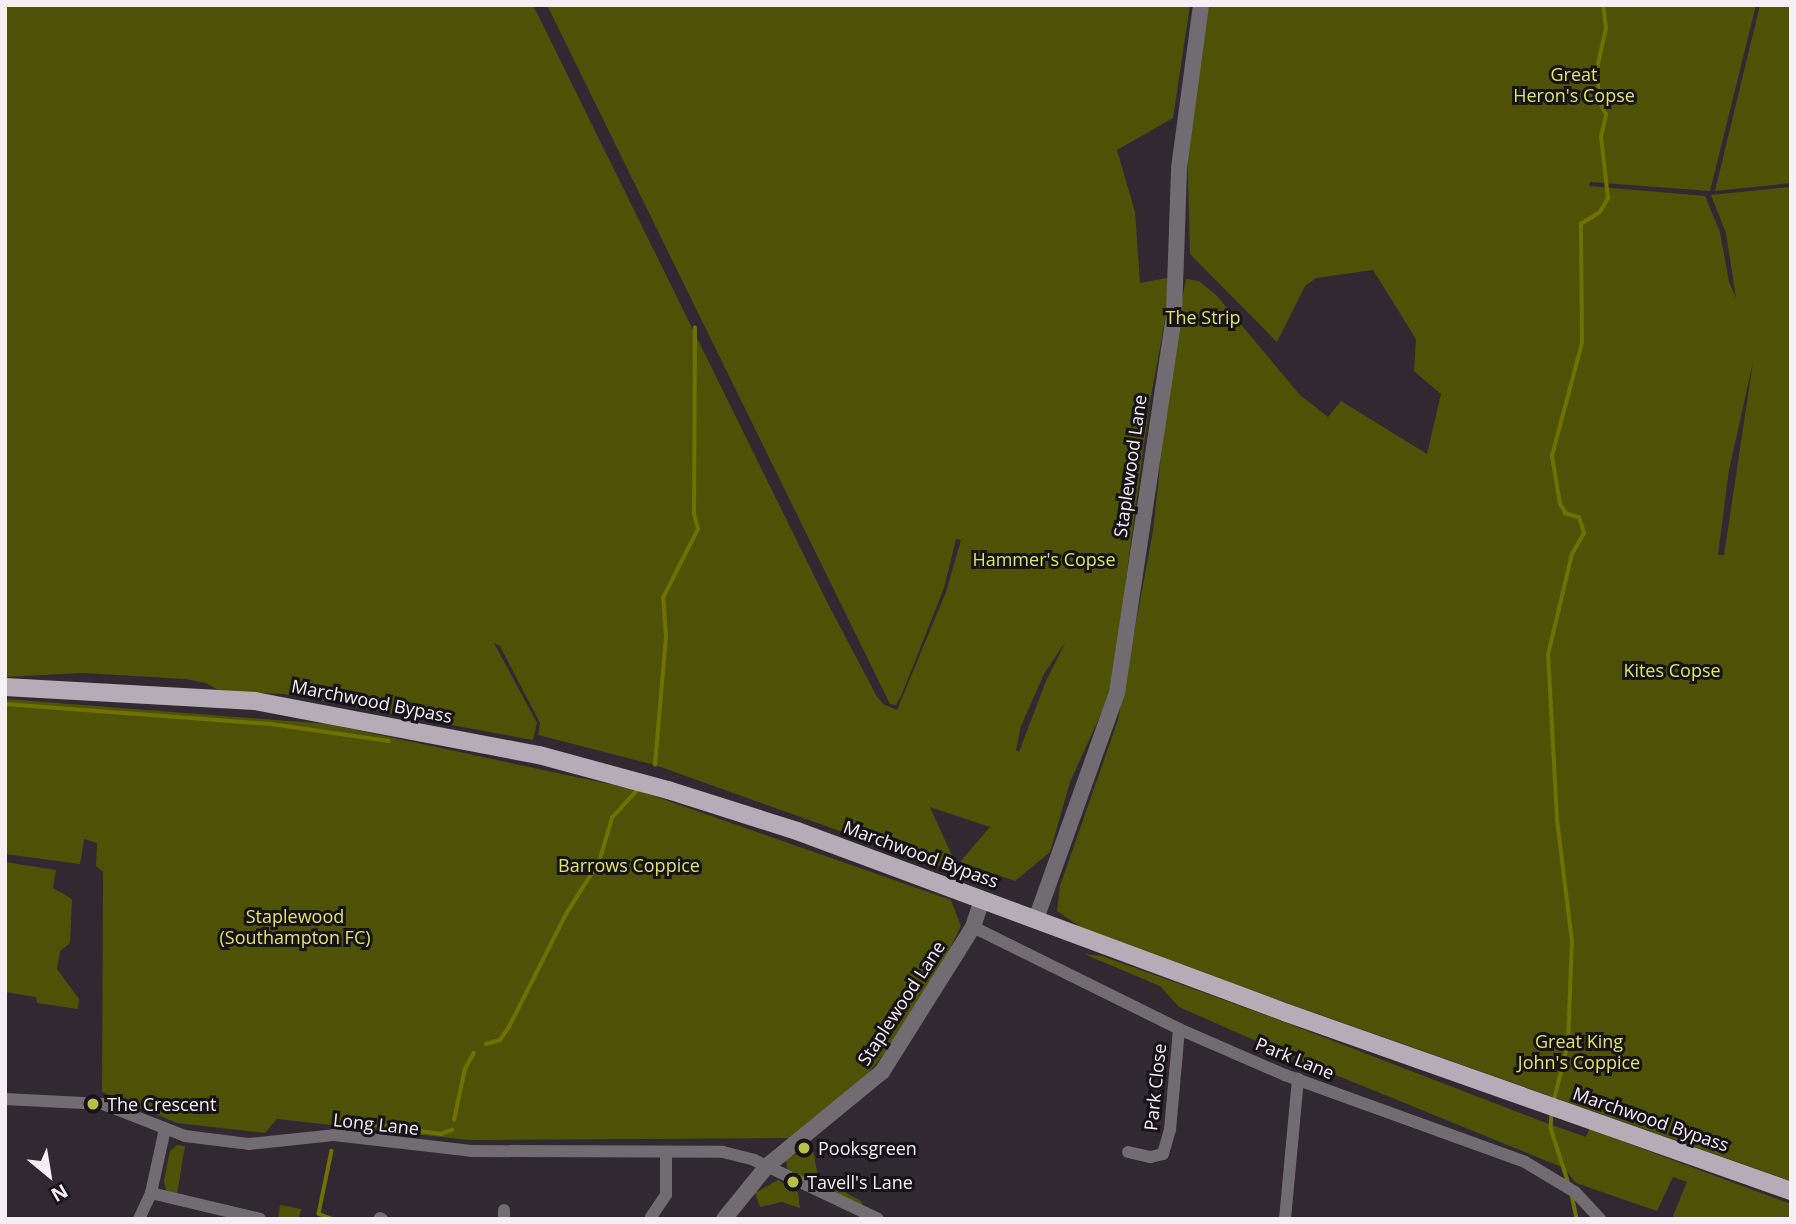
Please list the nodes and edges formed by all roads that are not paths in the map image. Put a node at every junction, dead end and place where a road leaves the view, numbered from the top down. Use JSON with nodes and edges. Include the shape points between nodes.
{"nodes":[{"id":1,"x":1201,"y":5,"type":"edge"},
{"id":2,"x":5,"y":687,"type":"edge"},
{"id":3,"x":982,"y":899,"type":"junction"},
{"id":4,"x":1036,"y":919,"type":"junction"},
{"id":5,"x":973,"y":927,"type":"junction"},
{"id":6,"x":1179,"y":1028,"type":"junction"},
{"id":7,"x":1298,"y":1079,"type":"junction"},
{"id":8,"x":5,"y":1099,"type":"edge"},
{"id":9,"x":165,"y":1129,"type":"junction"},
{"id":10,"x":666,"y":1152,"type":"junction"},
{"id":11,"x":1128,"y":1152,"type":"dead end"},
{"id":12,"x":767,"y":1166,"type":"junction"},
{"id":13,"x":1791,"y":1191,"type":"edge"},
{"id":14,"x":151,"y":1193,"type":"junction"},
{"id":15,"x":651,"y":1217,"type":"dead end"},
{"id":16,"x":139,"y":1219,"type":"edge"},
{"id":17,"x":260,"y":1219,"type":"edge"},
{"id":18,"x":724,"y":1219,"type":"edge"},
{"id":19,"x":878,"y":1219,"type":"edge"},
{"id":20,"x":1285,"y":1219,"type":"edge"},
{"id":21,"x":1600,"y":1219,"type":"edge"}],
"edges":[{"from":1,"to":4,"type":"street","name":"Staplewood Lane","via":[[1179,168],[1174,314],[1117,693]]},
{"from":2,"to":3,"type":"main road","name":"Marchwood Bypass","via":[[255,701],[539,755],[797,831]]},
{"from":3,"to":4,"type":"main road","name":"Marchwood Bypass"},
{"from":3,"to":5,"type":"street","name":"Staplewood Lane"},
{"from":4,"to":13,"type":"main road","name":"Marchwood Bypass"},
{"from":5,"to":6,"type":"street","name":"Park Lane"},
{"from":5,"to":12,"type":"street","name":"Staplewood Lane","via":[[883,1072]]},
{"from":6,"to":7,"type":"street","name":"Park Lane"},
{"from":6,"to":11,"type":"street","name":"Park Close","via":[[1170,1130],[1163,1154],[1150,1157]]},
{"from":7,"to":20,"type":"street"},
{"from":7,"to":21,"type":"street","name":"Park Lane","via":[[1525,1162],[1575,1192]]},
{"from":8,"to":9,"type":"street","name":"Long Lane","via":[[103,1104]]},
{"from":9,"to":10,"type":"street","name":"Long Lane","via":[[205,1140],[249,1144],[334,1135],[473,1151]]},
{"from":9,"to":14,"type":"street"},
{"from":10,"to":12,"type":"street","name":"Long Lane","via":[[723,1152]]},
{"from":10,"to":15,"type":"street","via":[[666,1195]]},
{"from":12,"to":18,"type":"street"},
{"from":12,"to":19,"type":"street","name":"Long Lane"},
{"from":14,"to":16,"type":"street"},
{"from":14,"to":17,"type":"street"}]}
